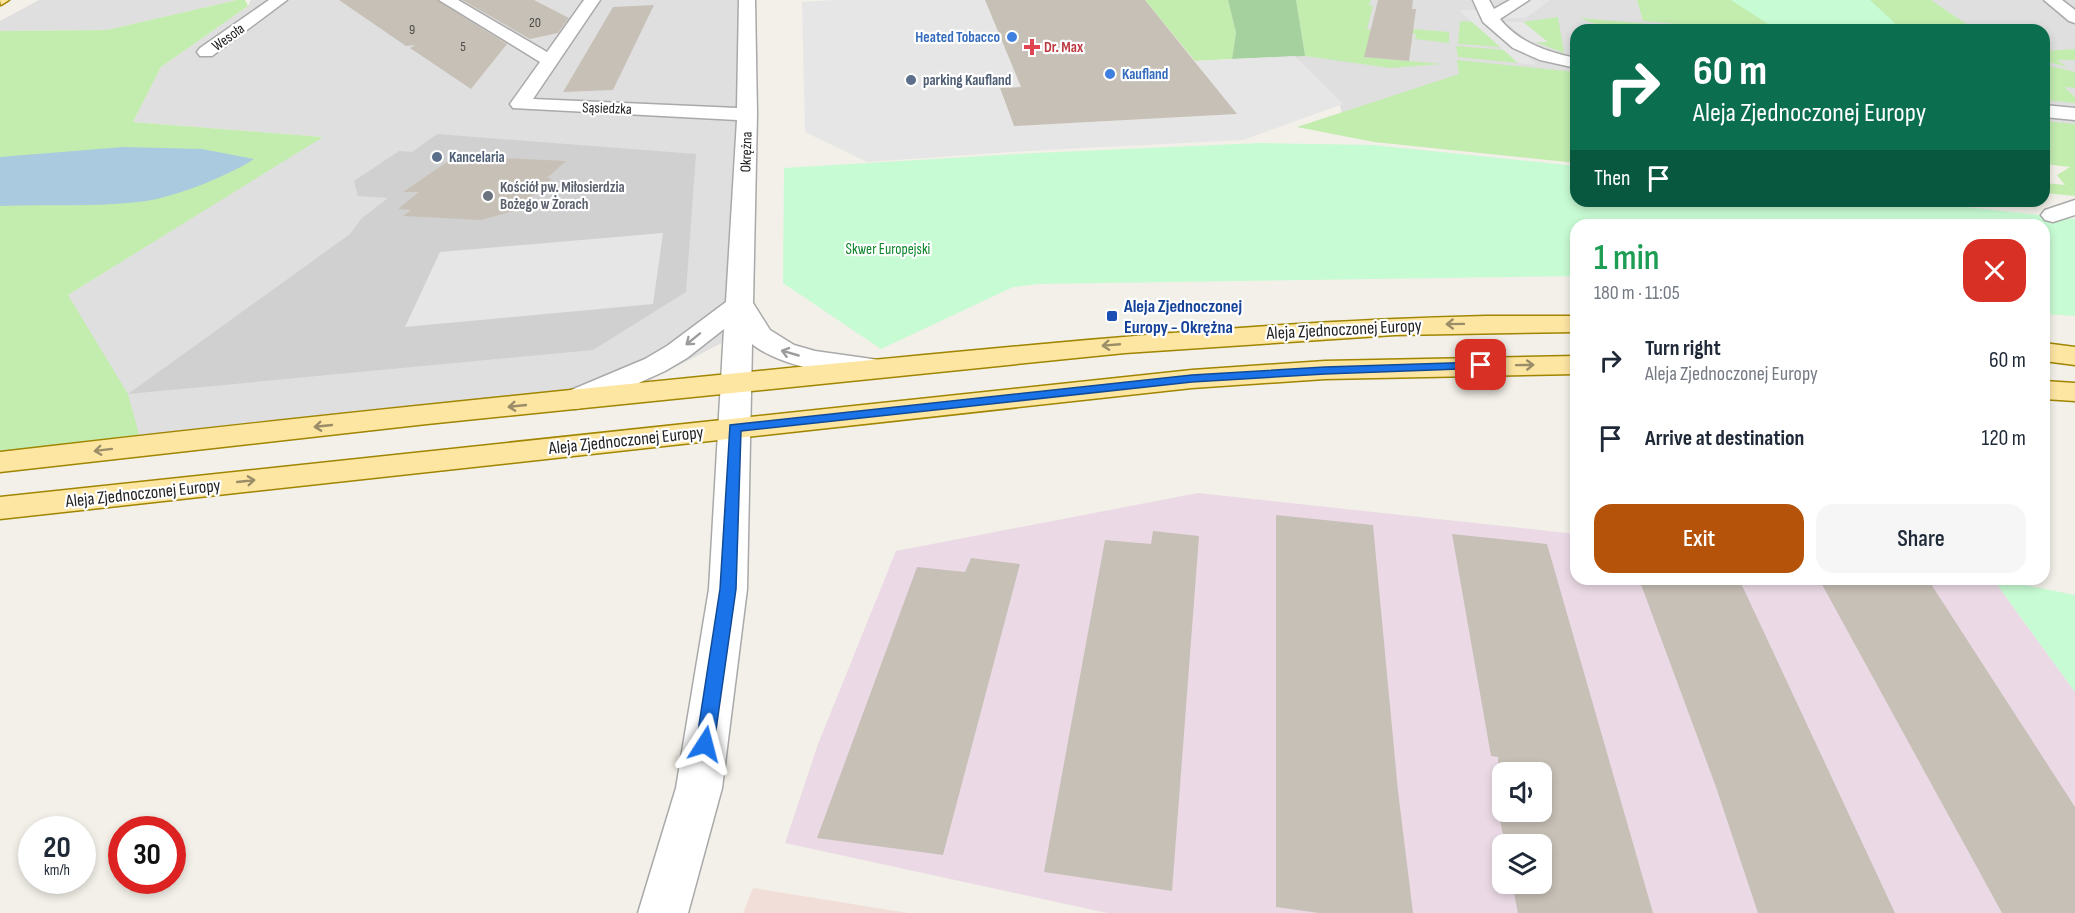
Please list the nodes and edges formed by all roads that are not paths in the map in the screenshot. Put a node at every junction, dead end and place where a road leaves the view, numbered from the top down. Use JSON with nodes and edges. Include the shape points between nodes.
{"nodes":[{"id":1,"x":279,"y":0,"type":"edge"},
{"id":2,"x":447,"y":0,"type":"edge"},
{"id":3,"x":592,"y":0,"type":"edge"},
{"id":4,"x":747,"y":0,"type":"edge"},
{"id":5,"x":1481,"y":0,"type":"edge"},
{"id":6,"x":1521,"y":0,"type":"edge"},
{"id":7,"x":2052,"y":0,"type":"edge"},
{"id":8,"x":2075,"y":18,"type":"edge"},
{"id":9,"x":1489,"y":20,"type":"junction"},
{"id":10,"x":206,"y":52,"type":"dead end"},
{"id":11,"x":550,"y":61,"type":"junction"},
{"id":12,"x":1570,"y":62,"type":"edge"},
{"id":13,"x":2050,"y":112,"type":"edge"},
{"id":14,"x":747,"y":114,"type":"junction"},
{"id":15,"x":2075,"y":114,"type":"edge"},
{"id":16,"x":2075,"y":207,"type":"edge"},
{"id":17,"x":2053,"y":215,"type":"dead end"},
{"id":18,"x":740,"y":304,"type":"junction"},
{"id":19,"x":1570,"y":324,"type":"edge"},
{"id":20,"x":2050,"y":353,"type":"edge"},
{"id":21,"x":2075,"y":356,"type":"edge"},
{"id":22,"x":1570,"y":364,"type":"edge"},
{"id":23,"x":889,"y":368,"type":"junction"},
{"id":24,"x":735,"y":383,"type":"junction"},
{"id":25,"x":2050,"y":390,"type":"edge"},
{"id":26,"x":2075,"y":392,"type":"edge"},
{"id":27,"x":575,"y":400,"type":"junction"},
{"id":28,"x":735,"y":428,"type":"junction"},
{"id":29,"x":0,"y":462,"type":"edge"},
{"id":30,"x":0,"y":508,"type":"edge"},
{"id":31,"x":663,"y":913,"type":"edge"}],
"edges":[{"from":1,"to":10,"type":"street","name":"Wesoła"},
{"from":2,"to":11,"type":"street"},
{"from":3,"to":11,"type":"street","name":"Sąsiedzka"},
{"from":4,"to":14,"type":"street","name":"Okrężna"},
{"from":5,"to":9,"type":"street"},
{"from":6,"to":9,"type":"street"},
{"from":7,"to":8,"type":"street"},
{"from":9,"to":12,"type":"street","via":[[1530,52]]},
{"from":11,"to":14,"type":"street","name":"Sąsiedzka","via":[[520,104]]},
{"from":13,"to":15,"type":"street"},
{"from":14,"to":18,"type":"street","name":"Okrężna"},
{"from":16,"to":17,"type":"street"},
{"from":23,"to":18,"type":"street","one_way":true,"via":[[832,364],[782,351],[759,336]]},
{"from":18,"to":24,"type":"street","name":"Okrężna"},
{"from":18,"to":27,"type":"street","name":"Aleja Zjednoczonej Europy","one_way":true,"via":[[655,365]]},
{"from":19,"to":23,"type":"main road","name":"Aleja Zjednoczonej Europy","one_way":true,"via":[[1405,325],[1243,334]]},
{"from":20,"to":21,"type":"main road"},
{"from":28,"to":22,"type":"main road","name":"Aleja Zjednoczonej Europy","one_way":true,"via":[[1192,379],[1347,369]]},
{"from":23,"to":24,"type":"main road","name":"Aleja Zjednoczonej Europy"},
{"from":24,"to":27,"type":"main road","name":"Aleja Zjednoczonej Europy"},
{"from":24,"to":28,"type":"street","name":"Okrężna"},
{"from":25,"to":26,"type":"main road"},
{"from":27,"to":29,"type":"main road","name":"Aleja Zjednoczonej Europy","one_way":true},
{"from":30,"to":28,"type":"main road","name":"Aleja Zjednoczonej Europy","one_way":true},
{"from":28,"to":31,"type":"street","name":"Okrężna","via":[[727,601],[699,788]]}]}
